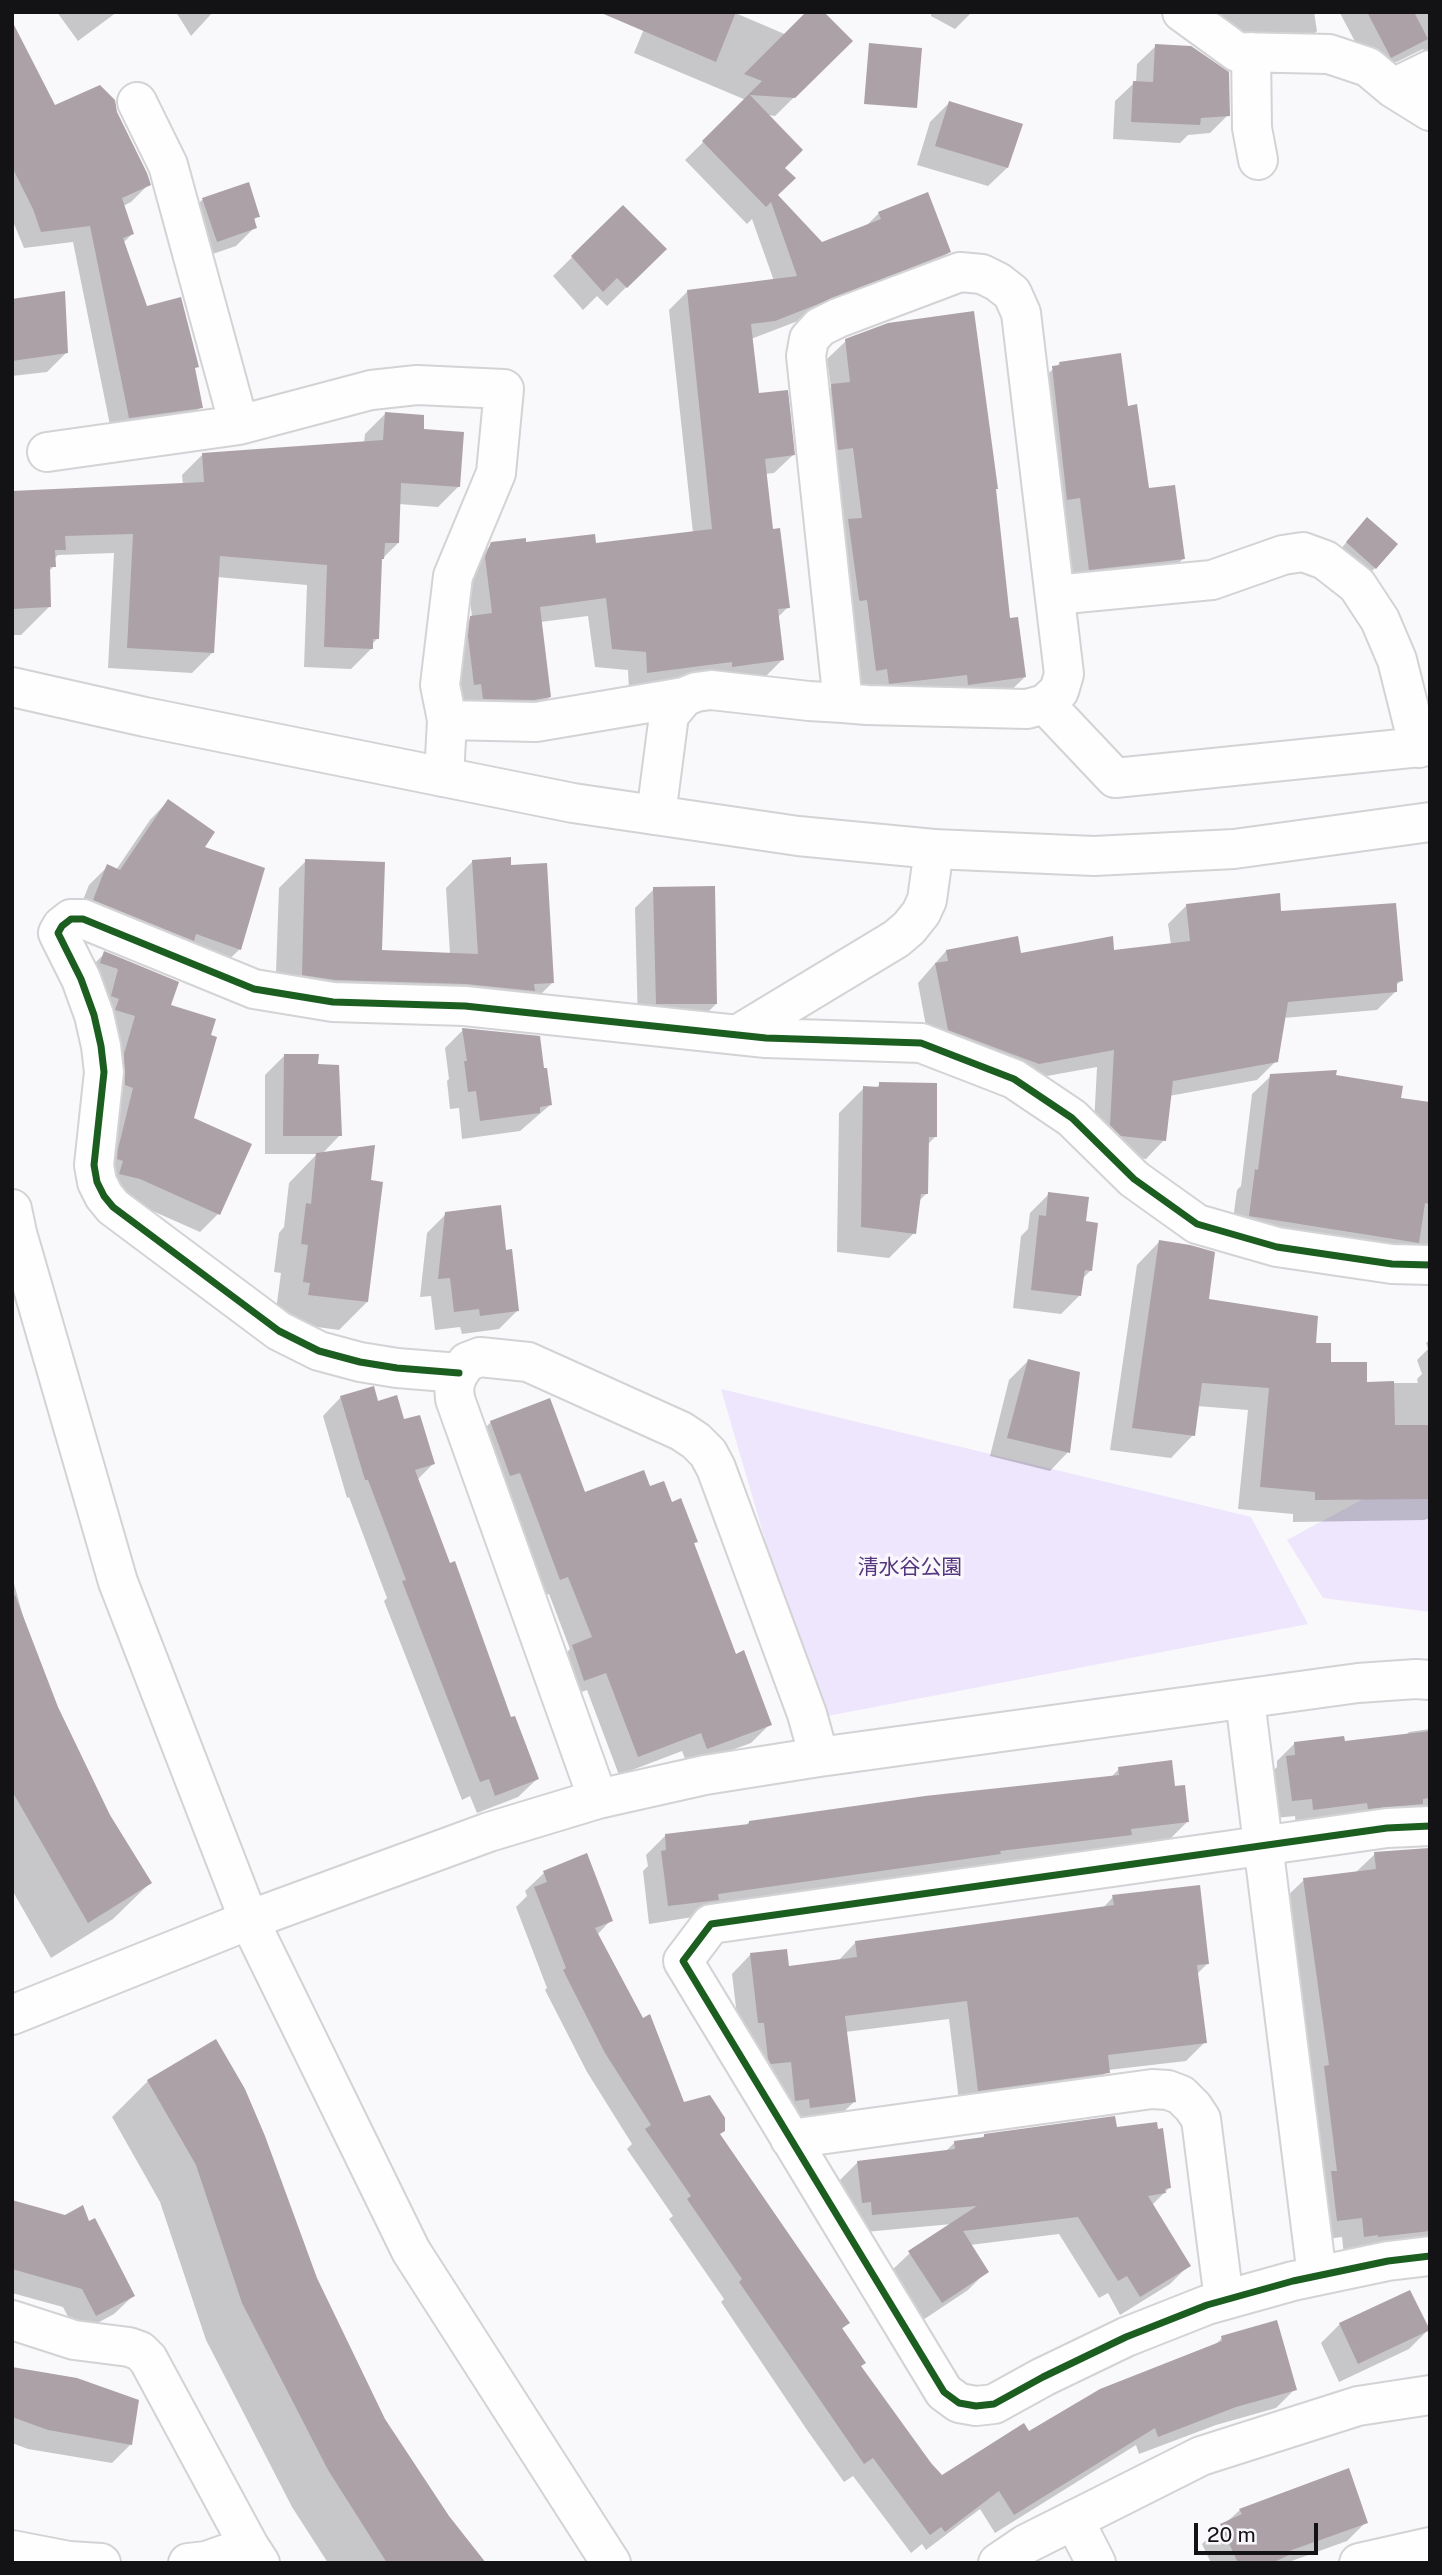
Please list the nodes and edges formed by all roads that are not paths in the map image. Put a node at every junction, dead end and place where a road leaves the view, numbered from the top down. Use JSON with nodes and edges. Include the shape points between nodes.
{"nodes":[{"id":1,"x":1182,"y":12,"type":"edge"},
{"id":2,"x":1251,"y":52,"type":"junction"},
{"id":3,"x":1430,"y":70,"type":"edge"},
{"id":4,"x":1393,"y":88,"type":"junction"},
{"id":5,"x":137,"y":102,"type":"dead end"},
{"id":6,"x":1430,"y":111,"type":"edge"},
{"id":7,"x":1258,"y":160,"type":"dead end"},
{"id":8,"x":239,"y":425,"type":"junction"},
{"id":9,"x":47,"y":452,"type":"dead end"},
{"id":10,"x":1055,"y":595,"type":"junction"},
{"id":11,"x":12,"y":687,"type":"edge"},
{"id":12,"x":684,"y":696,"type":"junction"},
{"id":13,"x":844,"y":704,"type":"junction"},
{"id":14,"x":1045,"y":704,"type":"junction"},
{"id":15,"x":447,"y":720,"type":"junction"},
{"id":16,"x":1424,"y":747,"type":"edge"},
{"id":17,"x":444,"y":777,"type":"junction"},
{"id":18,"x":656,"y":815,"type":"junction"},
{"id":19,"x":1430,"y":822,"type":"edge"},
{"id":20,"x":934,"y":849,"type":"junction"},
{"id":21,"x":737,"y":1035,"type":"junction"},
{"id":22,"x":12,"y":1209,"type":"edge"},
{"id":23,"x":1430,"y":1265,"type":"edge"},
{"id":24,"x":459,"y":1373,"type":"junction"},
{"id":25,"x":1430,"y":1680,"type":"edge"},
{"id":26,"x":1245,"y":1700,"type":"junction"},
{"id":27,"x":820,"y":1756,"type":"junction"},
{"id":28,"x":598,"y":1799,"type":"junction"},
{"id":29,"x":1430,"y":1826,"type":"edge"},
{"id":30,"x":1263,"y":1846,"type":"junction"},
{"id":31,"x":249,"y":1920,"type":"junction"},
{"id":32,"x":12,"y":2015,"type":"edge"},
{"id":33,"x":790,"y":2139,"type":"junction"},
{"id":34,"x":1430,"y":2256,"type":"edge"},
{"id":35,"x":1317,"y":2276,"type":"junction"},
{"id":36,"x":1224,"y":2300,"type":"junction"},
{"id":37,"x":12,"y":2320,"type":"edge"},
{"id":38,"x":1430,"y":2395,"type":"edge"},
{"id":39,"x":1074,"y":2520,"type":"junction"},
{"id":40,"x":1430,"y":2547,"type":"edge"},
{"id":41,"x":12,"y":2550,"type":"edge"},
{"id":42,"x":254,"y":2554,"type":"edge"},
{"id":43,"x":1367,"y":2562,"type":"edge"},
{"id":44,"x":101,"y":2563,"type":"edge"},
{"id":45,"x":188,"y":2563,"type":"edge"},
{"id":46,"x":611,"y":2563,"type":"edge"},
{"id":47,"x":998,"y":2563,"type":"edge"},
{"id":48,"x":1096,"y":2563,"type":"edge"}],
"edges":[{"from":1,"to":2,"type":"street","via":[[1237,52]]},
{"from":2,"to":4,"type":"street","via":[[1329,54],[1368,67]]},
{"from":2,"to":7,"type":"street","via":[[1252,128]]},
{"from":3,"to":4,"type":"street"},
{"from":4,"to":6,"type":"street"},
{"from":5,"to":8,"type":"street","via":[[168,164]]},
{"from":8,"to":9,"type":"street"},
{"from":8,"to":15,"type":"street","via":[[372,390],[417,385],[504,389],[496,473],[453,576],[440,685]]},
{"from":10,"to":13,"type":"street","via":[[1021,313],[1012,293],[982,274],[960,272],[820,327],[808,340],[806,356]]},
{"from":10,"to":14,"type":"street","via":[[1063,674],[1059,691]]},
{"from":10,"to":16,"type":"street","via":[[1212,580],[1303,552],[1325,560],[1356,584],[1380,621]]},
{"from":11,"to":17,"type":"street"},
{"from":12,"to":13,"type":"street","via":[[711,690]]},
{"from":12,"to":15,"type":"street","via":[[536,722]]},
{"from":12,"to":18,"type":"street","via":[[669,715]]},
{"from":13,"to":14,"type":"street","via":[[1027,709]]},
{"from":14,"to":16,"type":"street","via":[[1115,778]]},
{"from":15,"to":17,"type":"street"},
{"from":17,"to":18,"type":"street"},
{"from":18,"to":20,"type":"street","via":[[798,836]]},
{"from":19,"to":20,"type":"street","via":[[1234,849],[1094,856]]},
{"from":20,"to":21,"type":"street","via":[[927,900],[909,928]]},
{"from":21,"to":23,"type":"street","via":[[921,1043],[1014,1079],[1072,1118],[1134,1179],[1197,1224],[1277,1247]]},
{"from":21,"to":24,"type":"street","via":[[465,1006],[333,1002],[254,989],[83,919],[71,919],[62,926],[58,933],[81,979],[101,1046],[104,1072],[94,1166],[97,1182],[113,1207],[237,1302],[319,1351],[397,1368]]},
{"from":22,"to":31,"type":"street","via":[[118,1582]]},
{"from":24,"to":27,"type":"street","via":[[467,1362],[480,1357],[528,1362],[681,1431],[708,1453]]},
{"from":24,"to":28,"type":"street","via":[[455,1399]]},
{"from":25,"to":26,"type":"street","via":[[1358,1683]]},
{"from":26,"to":27,"type":"street"},
{"from":26,"to":30,"type":"street"},
{"from":27,"to":28,"type":"street"},
{"from":28,"to":31,"type":"street","via":[[489,1832]]},
{"from":29,"to":30,"type":"street"},
{"from":30,"to":33,"type":"street","via":[[711,1924],[683,1961]]},
{"from":30,"to":35,"type":"street"},
{"from":31,"to":32,"type":"street"},
{"from":31,"to":46,"type":"street","via":[[411,2251]]},
{"from":33,"to":36,"type":"street","via":[[944,2392],[959,2403],[994,2404],[1126,2337]]},
{"from":33,"to":36,"type":"street","via":[[1168,2090],[1194,2106],[1200,2119]]},
{"from":34,"to":35,"type":"street"},
{"from":35,"to":36,"type":"street"},
{"from":37,"to":42,"type":"street","via":[[74,2340],[140,2351]]},
{"from":38,"to":39,"type":"street","via":[[1358,2406],[1201,2456]]},
{"from":39,"to":47,"type":"street"},
{"from":39,"to":48,"type":"street"},
{"from":40,"to":43,"type":"street"},
{"from":41,"to":44,"type":"street"},
{"from":42,"to":45,"type":"street"}]}
